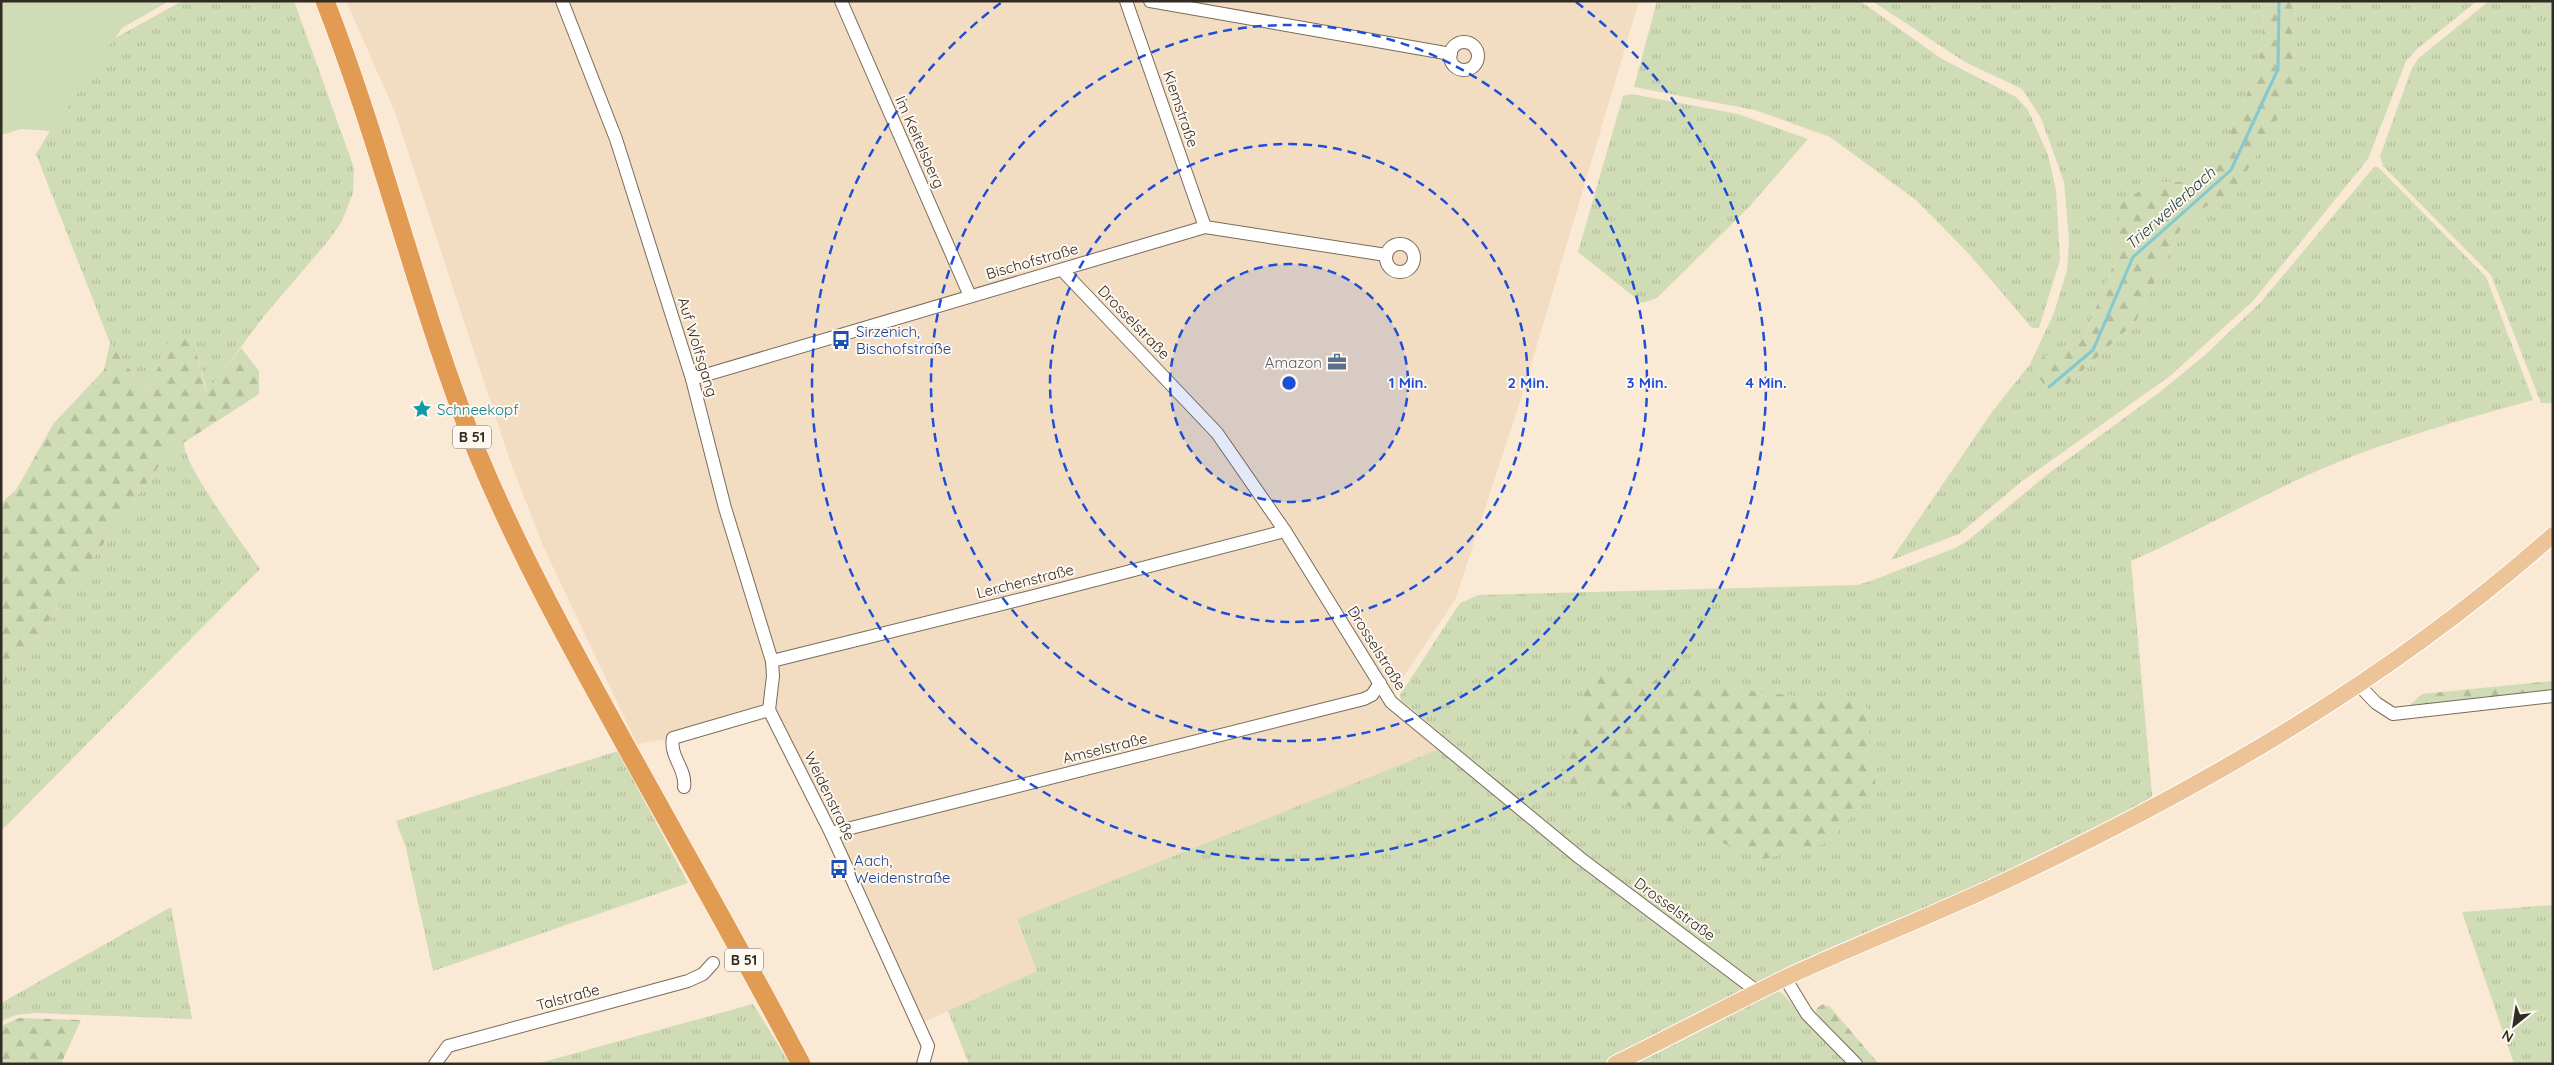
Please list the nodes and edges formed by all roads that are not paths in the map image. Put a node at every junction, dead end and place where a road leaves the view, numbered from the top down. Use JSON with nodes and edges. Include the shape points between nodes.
{"nodes":[{"id":1,"x":325,"y":1,"type":"edge"},
{"id":2,"x":562,"y":1,"type":"edge"},
{"id":3,"x":841,"y":1,"type":"edge"},
{"id":4,"x":1126,"y":1,"type":"edge"},
{"id":5,"x":1150,"y":1,"type":"edge"},
{"id":6,"x":1450,"y":54,"type":"dead end"},
{"id":7,"x":1206,"y":227,"type":"junction"},
{"id":8,"x":1386,"y":255,"type":"dead end"},
{"id":9,"x":1063,"y":271,"type":"junction"},
{"id":10,"x":970,"y":296,"type":"junction"},
{"id":11,"x":692,"y":378,"type":"junction"},
{"id":12,"x":1284,"y":531,"type":"junction"},
{"id":13,"x":2553,"y":535,"type":"edge"},
{"id":14,"x":772,"y":661,"type":"junction"},
{"id":15,"x":1380,"y":683,"type":"junction"},
{"id":16,"x":2358,"y":684,"type":"junction"},
{"id":17,"x":2553,"y":696,"type":"edge"},
{"id":18,"x":769,"y":710,"type":"junction"},
{"id":19,"x":684,"y":788,"type":"dead end"},
{"id":20,"x":831,"y":833,"type":"junction"},
{"id":21,"x":713,"y":963,"type":"dead end"},
{"id":22,"x":1785,"y":978,"type":"junction"},
{"id":23,"x":1758,"y":992,"type":"junction"},
{"id":24,"x":434,"y":1064,"type":"edge"},
{"id":25,"x":801,"y":1064,"type":"edge"},
{"id":26,"x":923,"y":1064,"type":"edge"},
{"id":27,"x":1615,"y":1064,"type":"edge"},
{"id":28,"x":1856,"y":1064,"type":"edge"}],
"edges":[{"from":1,"to":25,"type":"highway","number":"B 51","via":[[372,133],[456,394],[502,507],[567,638]]},
{"from":2,"to":11,"type":"street","name":"Auf Wolfsgang","via":[[616,139]]},
{"from":3,"to":10,"type":"street","name":"Im Keitelsberg"},
{"from":4,"to":7,"type":"street","name":"Kiemstraße"},
{"from":5,"to":6,"type":"street"},
{"from":7,"to":8,"type":"street","name":"Bischofstraße"},
{"from":7,"to":9,"type":"street","name":"Bischofstraße"},
{"from":9,"to":10,"type":"street","name":"Bischofstraße"},
{"from":9,"to":12,"type":"street","name":"Drosselstraße","via":[[1217,433]]},
{"from":10,"to":11,"type":"street","name":"Bischofstraße"},
{"from":11,"to":14,"type":"street","name":"Auf Wolfsgang","via":[[725,508]]},
{"from":12,"to":14,"type":"street","name":"Lerchenstraße"},
{"from":12,"to":15,"type":"street","name":"Drosselstraße"},
{"from":13,"to":16,"type":"main road","via":[[2466,607]]},
{"from":14,"to":18,"type":"street","name":"Auf Wolfsgang"},
{"from":15,"to":20,"type":"street","name":"Amselstraße","via":[[1372,696],[1364,699]]},
{"from":15,"to":23,"type":"street","name":"Drosselstraße","via":[[1391,702],[1580,858]]},
{"from":16,"to":17,"type":"street","via":[[2376,704],[2393,714]]},
{"from":16,"to":22,"type":"main road","via":[[2241,757],[2098,836],[1930,916]]},
{"from":18,"to":19,"type":"street","via":[[673,738],[671,747],[682,773]]},
{"from":18,"to":20,"type":"street","name":"Weidenstraße"},
{"from":20,"to":26,"type":"street","name":"Weidenstraße","via":[[928,1046]]},
{"from":21,"to":24,"type":"street","name":"Talstraße","via":[[703,974],[688,982],[448,1046]]},
{"from":22,"to":23,"type":"main road"},
{"from":22,"to":28,"type":"street","via":[[1807,1014]]},
{"from":23,"to":27,"type":"main road"}]}
